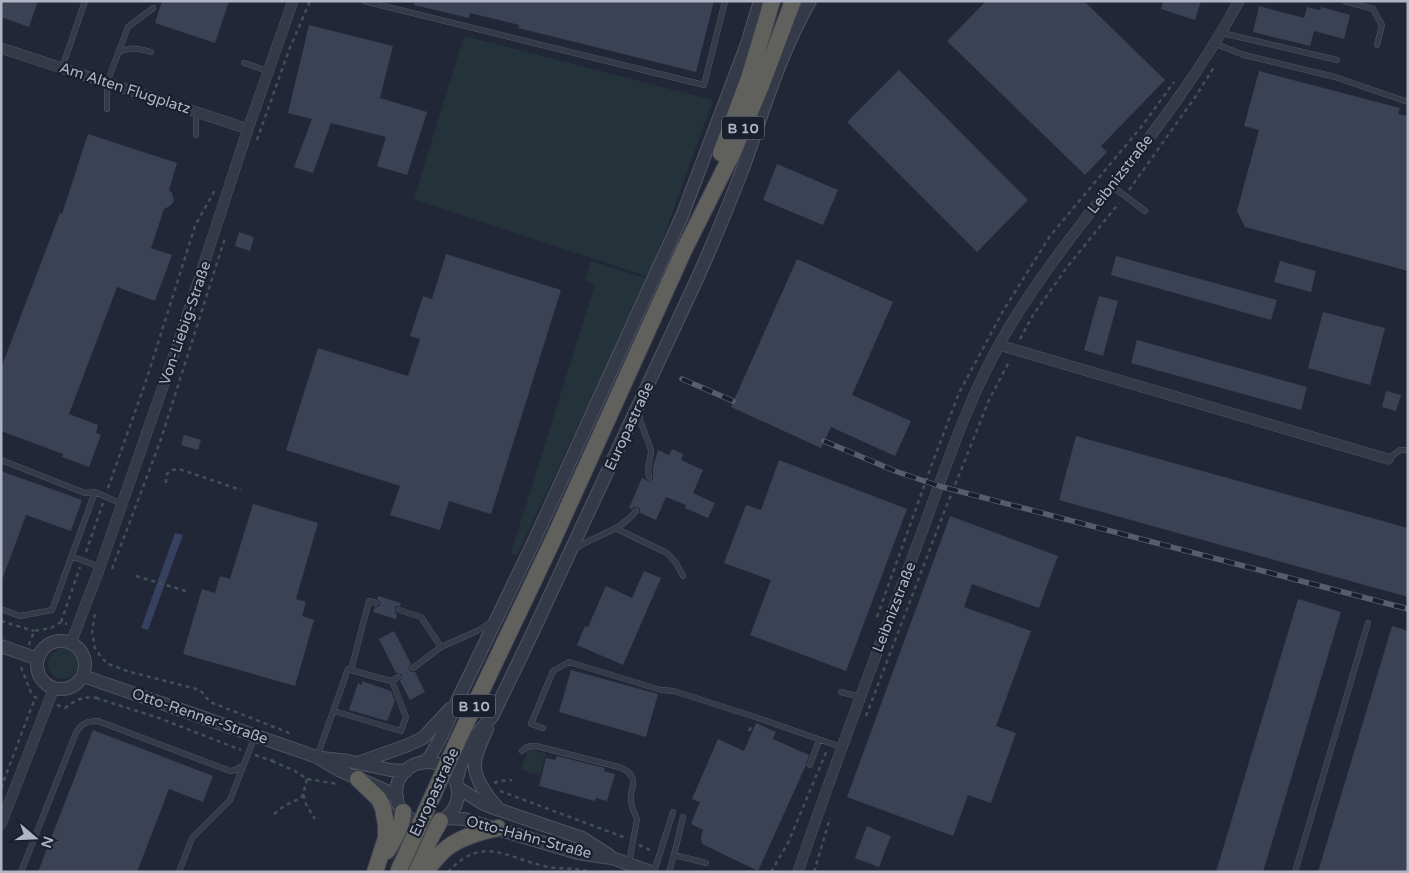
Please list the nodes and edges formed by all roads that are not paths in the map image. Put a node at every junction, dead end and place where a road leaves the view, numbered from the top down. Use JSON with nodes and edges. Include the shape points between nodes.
{"nodes":[{"id":1,"x":85,"y":1,"type":"edge"},
{"id":2,"x":293,"y":1,"type":"edge"},
{"id":3,"x":364,"y":1,"type":"edge"},
{"id":4,"x":724,"y":1,"type":"edge"},
{"id":5,"x":760,"y":1,"type":"edge"},
{"id":6,"x":765,"y":1,"type":"edge"},
{"id":7,"x":772,"y":1,"type":"edge"},
{"id":8,"x":793,"y":1,"type":"edge"},
{"id":9,"x":798,"y":1,"type":"edge"},
{"id":10,"x":810,"y":1,"type":"edge"},
{"id":11,"x":1239,"y":1,"type":"edge"},
{"id":12,"x":1345,"y":1,"type":"edge"},
{"id":13,"x":153,"y":8,"type":"dead end"},
{"id":14,"x":1222,"y":33,"type":"junction"},
{"id":15,"x":747,"y":44,"type":"junction"},
{"id":16,"x":1216,"y":44,"type":"junction"},
{"id":17,"x":1377,"y":45,"type":"dead end"},
{"id":18,"x":1,"y":48,"type":"edge"},
{"id":19,"x":119,"y":52,"type":"junction"},
{"id":20,"x":150,"y":52,"type":"dead end"},
{"id":21,"x":781,"y":60,"type":"junction"},
{"id":22,"x":1337,"y":60,"type":"dead end"},
{"id":23,"x":244,"y":63,"type":"dead end"},
{"id":24,"x":62,"y":68,"type":"junction"},
{"id":25,"x":268,"y":71,"type":"junction"},
{"id":26,"x":107,"y":83,"type":"junction"},
{"id":27,"x":1408,"y":102,"type":"edge"},
{"id":28,"x":107,"y":109,"type":"dead end"},
{"id":29,"x":196,"y":112,"type":"junction"},
{"id":30,"x":248,"y":129,"type":"junction"},
{"id":31,"x":196,"y":135,"type":"dead end"},
{"id":32,"x":1112,"y":186,"type":"junction"},
{"id":33,"x":1145,"y":211,"type":"dead end"},
{"id":34,"x":684,"y":250,"type":"junction"},
{"id":35,"x":999,"y":345,"type":"junction"},
{"id":36,"x":638,"y":405,"type":"junction"},
{"id":37,"x":1408,"y":450,"type":"edge"},
{"id":38,"x":1388,"y":459,"type":"joint"},
{"id":39,"x":1,"y":460,"type":"edge"},
{"id":40,"x":649,"y":477,"type":"dead end"},
{"id":41,"x":95,"y":492,"type":"junction"},
{"id":42,"x":122,"y":504,"type":"junction"},
{"id":43,"x":636,"y":511,"type":"dead end"},
{"id":44,"x":617,"y":529,"type":"junction"},
{"id":45,"x":571,"y":550,"type":"junction"},
{"id":46,"x":71,"y":556,"type":"junction"},
{"id":47,"x":100,"y":566,"type":"junction"},
{"id":48,"x":683,"y":576,"type":"dead end"},
{"id":49,"x":376,"y":603,"type":"dead end"},
{"id":50,"x":1,"y":609,"type":"edge"},
{"id":51,"x":398,"y":610,"type":"dead end"},
{"id":52,"x":495,"y":621,"type":"junction"},
{"id":53,"x":1368,"y":623,"type":"dead end"},
{"id":54,"x":71,"y":643,"type":"junction"},
{"id":55,"x":1,"y":646,"type":"edge"},
{"id":56,"x":442,"y":647,"type":"junction"},
{"id":57,"x":38,"y":659,"type":"junction"},
{"id":58,"x":413,"y":668,"type":"dead end"},
{"id":59,"x":351,"y":670,"type":"junction"},
{"id":60,"x":83,"y":676,"type":"junction"},
{"id":61,"x":398,"y":677,"type":"dead end"},
{"id":62,"x":392,"y":681,"type":"junction"},
{"id":63,"x":54,"y":688,"type":"junction"},
{"id":64,"x":674,"y":691,"type":"junction"},
{"id":65,"x":841,"y":692,"type":"dead end"},
{"id":66,"x":860,"y":697,"type":"junction"},
{"id":67,"x":672,"y":698,"type":"dead end"},
{"id":68,"x":458,"y":699,"type":"junction"},
{"id":69,"x":334,"y":711,"type":"junction"},
{"id":70,"x":492,"y":715,"type":"junction"},
{"id":71,"x":543,"y":728,"type":"dead end"},
{"id":72,"x":255,"y":736,"type":"junction"},
{"id":73,"x":819,"y":740,"type":"junction"},
{"id":74,"x":841,"y":748,"type":"junction"},
{"id":75,"x":522,"y":751,"type":"dead end"},
{"id":76,"x":318,"y":757,"type":"junction"},
{"id":77,"x":422,"y":763,"type":"junction"},
{"id":78,"x":243,"y":765,"type":"junction"},
{"id":79,"x":810,"y":765,"type":"dead end"},
{"id":80,"x":358,"y":771,"type":"junction"},
{"id":81,"x":406,"y":771,"type":"junction"},
{"id":82,"x":457,"y":785,"type":"junction"},
{"id":83,"x":400,"y":805,"type":"junction"},
{"id":84,"x":502,"y":811,"type":"junction"},
{"id":85,"x":673,"y":812,"type":"dead end"},
{"id":86,"x":683,"y":816,"type":"dead end"},
{"id":87,"x":443,"y":820,"type":"junction"},
{"id":88,"x":1,"y":824,"type":"edge"},
{"id":89,"x":498,"y":828,"type":"junction"},
{"id":90,"x":674,"y":855,"type":"junction"},
{"id":91,"x":612,"y":858,"type":"junction"},
{"id":92,"x":706,"y":862,"type":"dead end"},
{"id":93,"x":629,"y":864,"type":"junction"},
{"id":94,"x":21,"y":872,"type":"edge"},
{"id":95,"x":179,"y":872,"type":"edge"},
{"id":96,"x":376,"y":872,"type":"edge"},
{"id":97,"x":398,"y":872,"type":"edge"},
{"id":98,"x":416,"y":872,"type":"edge"},
{"id":99,"x":425,"y":872,"type":"edge"},
{"id":100,"x":653,"y":872,"type":"edge"},
{"id":101,"x":670,"y":872,"type":"edge"},
{"id":102,"x":798,"y":872,"type":"edge"},
{"id":103,"x":1295,"y":872,"type":"edge"}],
"edges":[{"from":1,"to":24,"type":"lane"},
{"from":2,"to":25,"type":"street","name":"Von-Liebig-Straße"},
{"from":3,"to":4,"type":"lane","via":[[704,85]]},
{"from":5,"to":15,"type":"street","name":"Europastraße"},
{"from":6,"to":15,"type":"highway"},
{"from":7,"to":34,"type":"highway","name":"Europastraße","number":"B 10","via":[[749,78]]},
{"from":8,"to":34,"type":"highway","name":"Europastraße","number":"B 10","via":[[733,152]]},
{"from":9,"to":21,"type":"highway","number":"B 10"},
{"from":10,"to":21,"type":"street","name":"Europastraße"},
{"from":11,"to":14,"type":"street","name":"Leibnizstraße"},
{"from":12,"to":17,"type":"lane","via":[[1373,9],[1382,25]]},
{"from":13,"to":19,"type":"lane","via":[[128,27]]},
{"from":14,"to":16,"type":"street","name":"Leibnizstraße"},
{"from":14,"to":22,"type":"lane"},
{"from":15,"to":52,"type":"street","name":"Europastraße","via":[[682,216]]},
{"from":16,"to":27,"type":"lane","via":[[1335,77]]},
{"from":16,"to":32,"type":"street","name":"Leibnizstraße"},
{"from":18,"to":24,"type":"street","name":"Am Alten Flugplatz"},
{"from":19,"to":20,"type":"lane","via":[[130,48]]},
{"from":19,"to":26,"type":"lane"},
{"from":21,"to":36,"type":"street","name":"Europastraße","number":"B 10","via":[[720,226]]},
{"from":23,"to":25,"type":"lane"},
{"from":24,"to":26,"type":"street","name":"Am Alten Flugplatz"},
{"from":25,"to":30,"type":"street","name":"Von-Liebig-Straße"},
{"from":26,"to":28,"type":"lane"},
{"from":26,"to":29,"type":"street","name":"Am Alten Flugplatz"},
{"from":29,"to":30,"type":"street","name":"Am Alten Flugplatz"},
{"from":29,"to":31,"type":"lane"},
{"from":30,"to":42,"type":"street","name":"Von-Liebig-Straße"},
{"from":32,"to":33,"type":"lane"},
{"from":32,"to":35,"type":"street","name":"Leibnizstraße","via":[[1060,251]]},
{"from":34,"to":97,"type":"highway","name":"Europastraße","number":"B 10","bridge":true},
{"from":35,"to":38,"type":"street"},
{"from":35,"to":66,"type":"street","name":"Leibnizstraße","via":[[952,450]]},
{"from":36,"to":40,"type":"lane","via":[[651,450],[647,466]]},
{"from":36,"to":45,"type":"street","name":"Europastraße","number":"B 10"},
{"from":37,"to":38,"type":"lane","via":[[1400,450]]},
{"from":39,"to":41,"type":"lane","via":[[85,492]]},
{"from":41,"to":42,"type":"lane"},
{"from":41,"to":46,"type":"lane"},
{"from":42,"to":47,"type":"street","name":"Von-Liebig-Straße"},
{"from":43,"to":44,"type":"lane"},
{"from":44,"to":45,"type":"lane"},
{"from":44,"to":48,"type":"lane","via":[[667,553]]},
{"from":45,"to":70,"type":"street","name":"Europastraße","number":"B 10"},
{"from":46,"to":47,"type":"lane"},
{"from":46,"to":50,"type":"lane","via":[[52,610],[20,616]]},
{"from":47,"to":54,"type":"street","name":"Von-Liebig-Straße"},
{"from":49,"to":59,"type":"lane","via":[[369,601]]},
{"from":51,"to":56,"type":"lane","via":[[421,617]]},
{"from":52,"to":56,"type":"lane"},
{"from":52,"to":68,"type":"street","name":"Europastraße"},
{"from":53,"to":103,"type":"lane"},
{"from":54,"to":57,"type":"street","via":[[53,642],[43,649]]},
{"from":54,"to":60,"type":"street","via":[[80,650],[84,660]]},
{"from":55,"to":57,"type":"street"},
{"from":56,"to":58,"type":"lane"},
{"from":57,"to":63,"type":"street","via":[[40,677]]},
{"from":59,"to":62,"type":"lane"},
{"from":59,"to":69,"type":"lane","via":[[348,669]]},
{"from":60,"to":63,"type":"street","via":[[71,687]]},
{"from":60,"to":72,"type":"street","name":"Otto-Renner-Straße"},
{"from":61,"to":62,"type":"lane"},
{"from":62,"to":69,"type":"lane","via":[[406,717],[401,731]]},
{"from":63,"to":88,"type":"street"},
{"from":64,"to":67,"type":"lane"},
{"from":64,"to":71,"type":"lane","via":[[569,662],[553,671],[531,724]]},
{"from":64,"to":73,"type":"lane"},
{"from":65,"to":66,"type":"lane"},
{"from":66,"to":74,"type":"street","name":"Leibnizstraße"},
{"from":68,"to":77,"type":"street","name":"Europastraße","via":[[434,750]]},
{"from":68,"to":80,"type":"street","via":[[423,738]]},
{"from":69,"to":76,"type":"lane"},
{"from":70,"to":82,"type":"street","name":"Europastraße","number":"B 10","via":[[471,742]]},
{"from":70,"to":84,"type":"street","via":[[479,749],[476,774],[491,801]]},
{"from":72,"to":76,"type":"street","name":"Otto-Renner-Straße"},
{"from":72,"to":78,"type":"lane"},
{"from":73,"to":74,"type":"lane"},
{"from":73,"to":79,"type":"lane"},
{"from":74,"to":102,"type":"street","name":"Leibnizstraße"},
{"from":75,"to":93,"type":"lane","via":[[536,746],[620,766],[628,771],[634,783],[631,796],[637,819]]},
{"from":76,"to":80,"type":"street","name":"Otto-Renner-Straße","via":[[339,770]]},
{"from":77,"to":81,"type":"street"},
{"from":77,"to":82,"type":"street","via":[[443,767]]},
{"from":78,"to":94,"type":"lane","via":[[230,771],[98,721],[84,723],[76,733]]},
{"from":78,"to":95,"type":"lane","via":[[230,800],[192,838]]},
{"from":80,"to":81,"type":"street","name":"Otto-Renner-Straße"},
{"from":80,"to":83,"type":"street","name":"Otto-Renner-Straße"},
{"from":80,"to":96,"type":"highway","via":[[379,799],[384,816],[386,838]]},
{"from":81,"to":83,"type":"street","via":[[398,786]]},
{"from":82,"to":84,"type":"street","name":"Otto-Hahn-Straße","via":[[482,803]]},
{"from":82,"to":87,"type":"street","via":[[456,806]]},
{"from":83,"to":87,"type":"street","via":[[407,817],[418,823]]},
{"from":83,"to":96,"type":"highway","via":[[403,819]]},
{"from":84,"to":91,"type":"street","name":"Otto-Hahn-Straße","via":[[582,838]]},
{"from":85,"to":100,"type":"lane"},
{"from":86,"to":90,"type":"lane"},
{"from":87,"to":89,"type":"street","name":"Otto-Hahn-Straße","via":[[464,819]]},
{"from":87,"to":98,"type":"highway","via":[[430,839]]},
{"from":89,"to":91,"type":"street","name":"Otto-Hahn-Straße","via":[[578,853]]},
{"from":89,"to":99,"type":"highway","via":[[462,839],[446,849]]},
{"from":90,"to":92,"type":"lane"},
{"from":90,"to":101,"type":"lane"},
{"from":91,"to":93,"type":"street","name":"Otto-Hahn-Straße"},
{"from":93,"to":100,"type":"street","name":"Otto-Hahn-Straße"}]}
